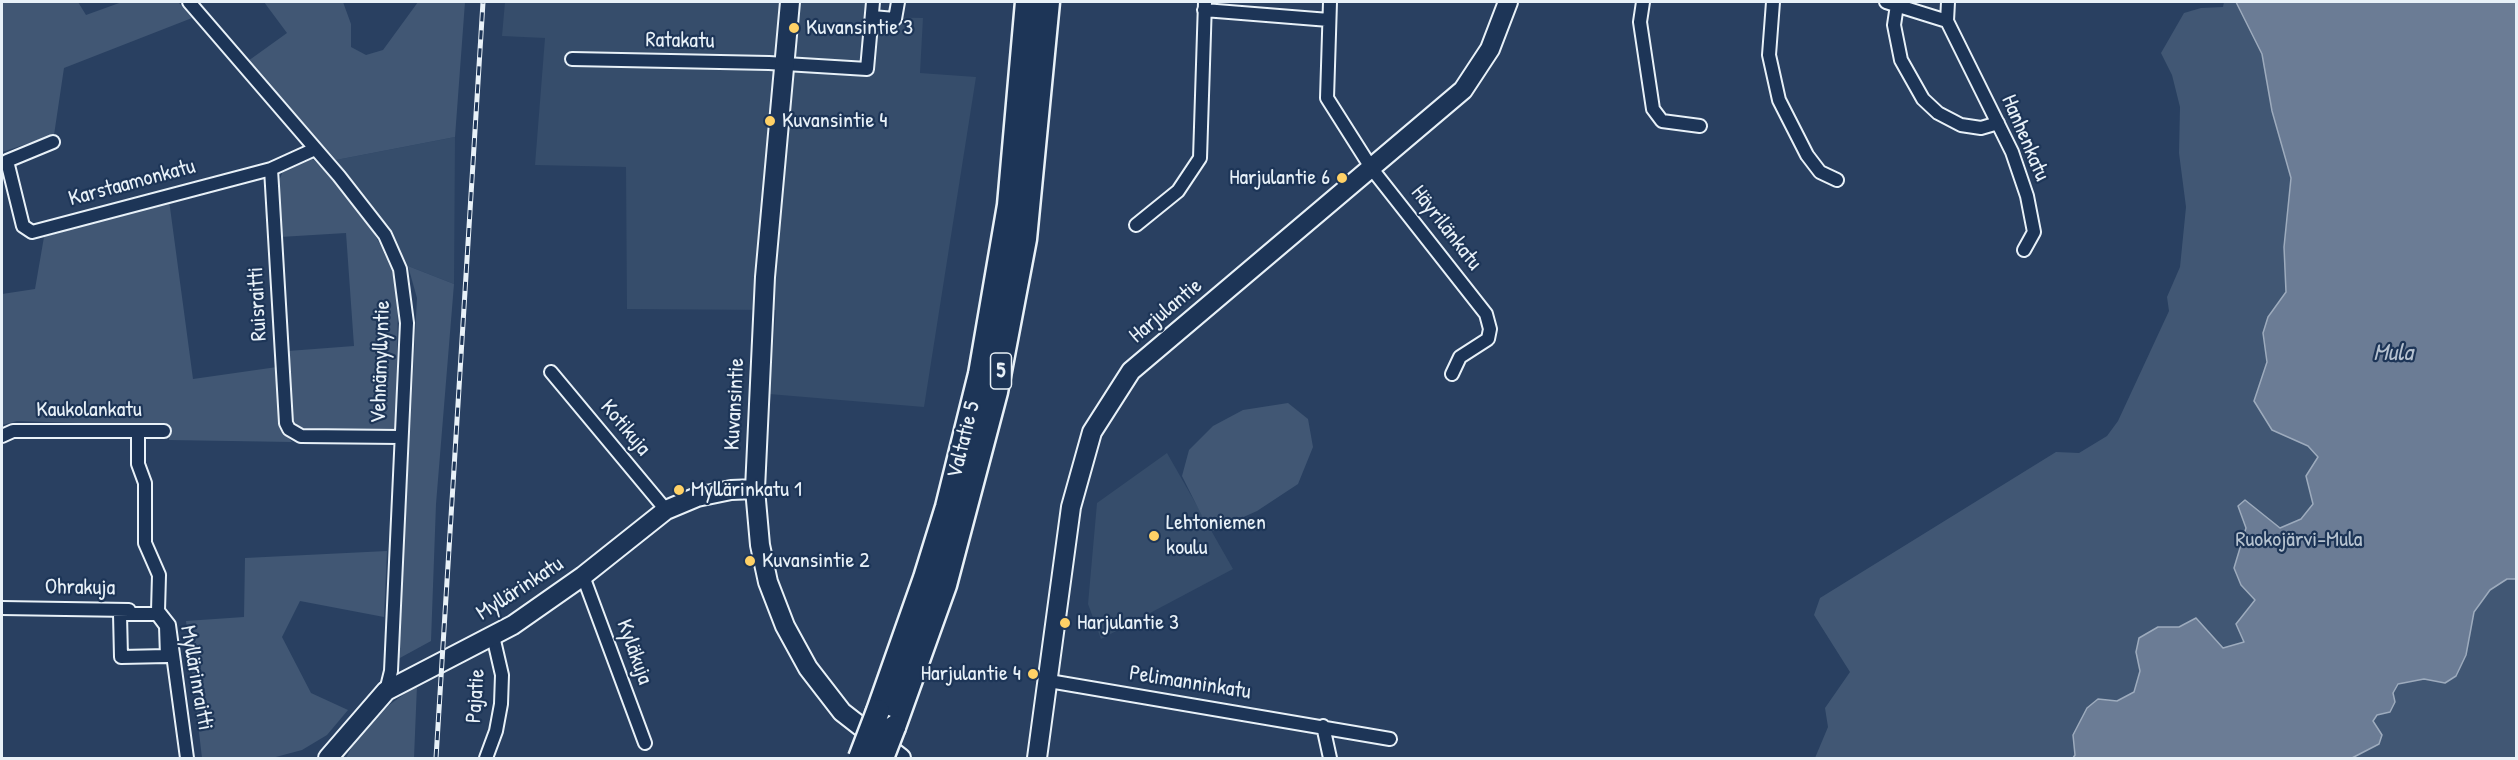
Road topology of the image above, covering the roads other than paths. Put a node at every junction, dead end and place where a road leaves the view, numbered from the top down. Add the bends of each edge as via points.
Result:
1 (189, 2) edge
2 (790, 2) edge
3 (873, 2) edge
4 (898, 2) edge
5 (1027, 2) edge
6 (1048, 2) edge
7 (1330, 2) edge
8 (1508, 2) edge
9 (1643, 2) edge
10 (1773, 2) edge
11 (1948, 2) edge
12 (1891, 3) edge
13 (1205, 6) edge
14 (872, 17) junction
15 (1329, 20) junction
16 (1947, 21) junction
17 (572, 59) dead end
18 (786, 65) junction
19 (1998, 123) junction
20 (1701, 126) dead end
21 (53, 142) dead end
22 (315, 149) junction
23 (271, 169) junction
24 (1372, 169) junction
25 (1837, 180) dead end
26 (1136, 225) dead end
27 (2024, 250) dead end
28 (551, 372) dead end
29 (1452, 374) dead end
30 (164, 431) dead end
31 (138, 432) junction
32 (7, 433) edge
33 (400, 437) junction
34 (754, 489) junction
35 (666, 510) junction
36 (583, 576) junction
37 (2, 608) edge
38 (158, 610) junction
39 (493, 636) junction
40 (167, 656) joint
41 (1049, 681) junction
42 (386, 691) junction
43 (1323, 726) junction
44 (1390, 739) dead end
45 (645, 743) dead end
46 (188, 759) edge
47 (328, 759) edge
48 (486, 759) edge
49 (860, 759) edge
50 (882, 759) edge
51 (901, 759) edge
52 (1037, 759) edge
53 (1330, 759) edge

1 - 22 street, Vehnämyllyntie
2 - 18 street, Kuvansintie
3 - 14 street
4 - 14 street via 895,19
5 - 49 highway, Valtatie 5 / 5, bridge via 1008,205 980,374 926,578
6 - 50 highway, Valtatie 5 / 5, bridge via 1025,239 999,381 945,585
7 - 15 street, Häyrilänkatu
8 - 24 street, Harjulantie via 1490,49 1463,90
9 - 20 street via 1640,22 1653,109 1662,121
10 - 25 street via 1769,55 1779,100 1820,172
11 - 16 street
12 - 16 street
12 - 19 street via 1900,60 1923,99 1938,113 1961,125 1981,128
13 - 15 street
13 - 26 street via 1200,158 1178,191
14 - 18 street, Ratakatu via 867,69
15 - 24 street, Häyrilänkatu via 1327,98
16 - 19 street, Hanhenkatu
17 - 18 street, Ratakatu
18 - 34 street, Kuvansintie via 765,277
19 - 27 street, Hanhenkatu via 2027,196 2034,232
21 - 23 street, Karstaamonkatu via 6,160 23,225 32,232
22 - 23 street, Karstaamonkatu
22 - 33 street, Vehnämyllyntie via 385,235 400,269 407,323
23 - 33 street, Ruisraitti via 286,423 294,434 301,436
24 - 29 street, Häyrilänkatu via 1486,314 1488,339 1460,357
24 - 41 street, Harjulantie via 1131,371 1092,432 1071,507
28 - 35 street, Kotikuja
30 - 31 street, Kaukolankatu
31 - 32 street, Kaukolankatu
31 - 38 street, Myllärinraitti via 138,465 145,483 145,543 159,575
33 - 42 street, Vehnämyllyntie
34 - 35 street, Myllärinkatu via 697,497
34 - 51 street, Kuvansintie via 768,582 785,626 808,668 842,712
35 - 36 street, Myllärinkatu
36 - 39 street, Myllärinkatu
36 - 45 street, Kyläkuja
37 - 38 street, Ohrakuja
38 - 46 street, Myllärinraitti via 169,625
39 - 42 street, Myllärinkatu
39 - 48 street, Pajatie via 502,675 501,694 496,731
40 - 40 street via 121,657 120,614 157,614 166,626
41 - 43 street, Pelimanninkatu
41 - 52 street, Harjulantie
42 - 47 street, Myllärinkatu
43 - 44 street, Pelimanninkatu
43 - 53 street

